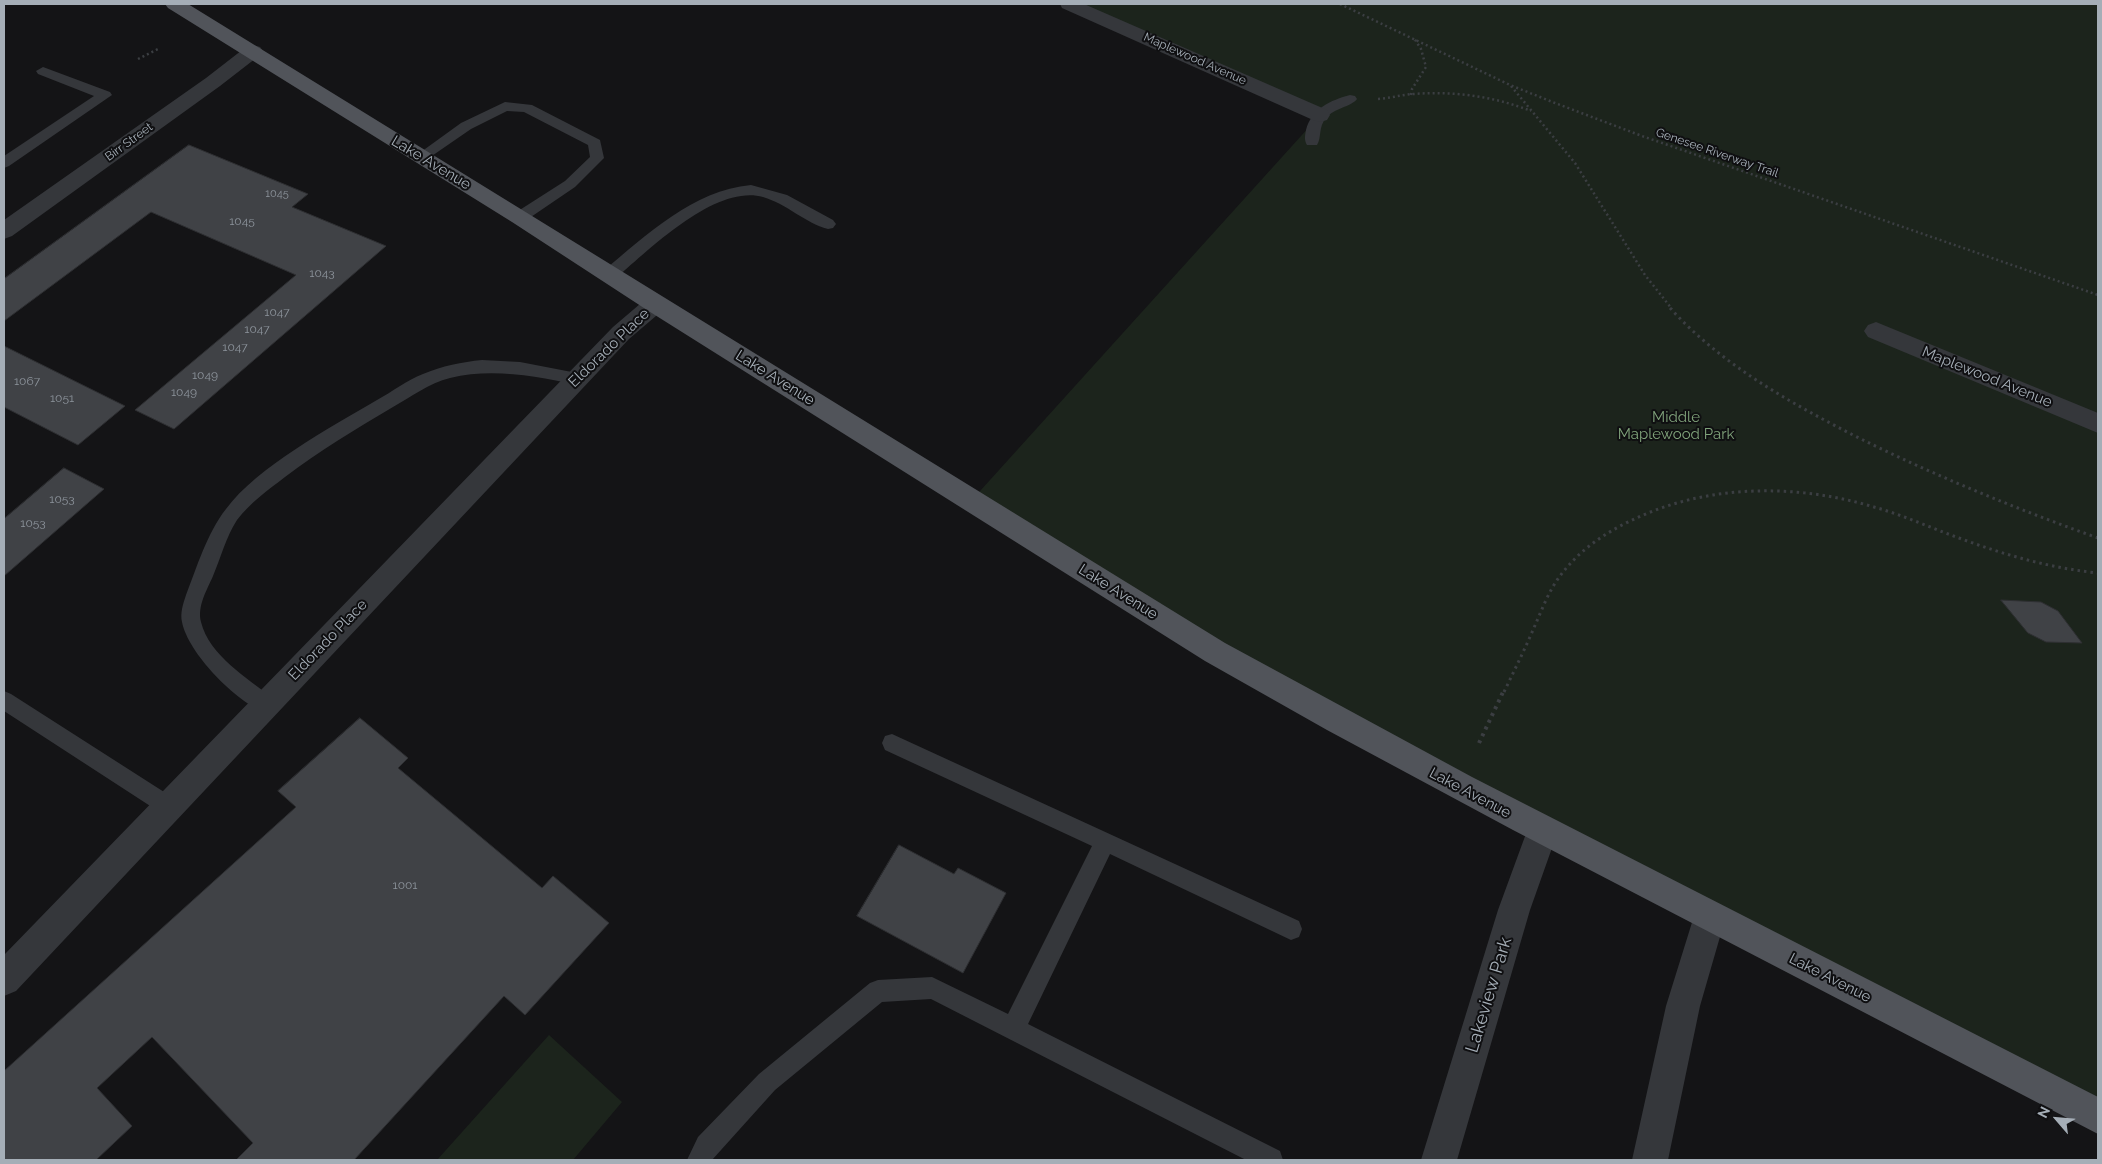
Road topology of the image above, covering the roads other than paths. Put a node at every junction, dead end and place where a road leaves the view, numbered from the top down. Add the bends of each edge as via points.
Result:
1 (175, 4) edge
2 (1069, 4) edge
3 (253, 52) junction
4 (43, 71) dead end
5 (1350, 99) road end
6 (1320, 115) junction
7 (1312, 142) dead end
8 (420, 157) junction
9 (4, 163) edge
10 (520, 217) junction
11 (828, 224) dead end
12 (4, 231) edge
13 (609, 275) junction
14 (655, 304) junction
15 (1876, 331) dead end
16 (577, 379) junction
17 (2098, 423) edge
18 (4, 700) edge
19 (266, 704) junction
20 (892, 743) dead end
21 (168, 806) junction
22 (1542, 832) junction
23 (1105, 841) junction
24 (1710, 916) junction
25 (1291, 929) dead end
26 (4, 979) edge
27 (1013, 1029) junction
28 (2098, 1116) edge
29 (699, 1160) edge
30 (1271, 1160) edge
31 (1439, 1160) edge
32 (1650, 1160) edge

1 - 3 main road, Lake Avenue
2 - 6 street, Maplewood Avenue
3 - 8 main road, Lake Avenue
3 - 12 street, Birr Street
4 - 9 lane via 105,95
5 - 6 lane
6 - 7 lane via 1313,126
8 - 10 main road, Lake Avenue
8 - 10 lane via 466,126 506,106 527,108 595,143 597,158 570,184
10 - 13 main road, Lake Avenue
11 - 13 lane via 778,197 751,190 727,193 698,207
13 - 14 main road, Lake Avenue
14 - 16 street, Eldorado Place via 621,333
14 - 22 main road, Lake Avenue via 1215,652 1358,734
15 - 17 street, Maplewood Avenue
16 - 19 street, Eldorado Place
16 - 19 lane via 502,366 442,372 318,444 249,495 230,516 219,538 195,596 191,620 197,636 213,659 229,676
18 - 21 lane
19 - 21 street, Eldorado Place
20 - 23 lane
21 - 26 street, Eldorado Place
22 - 24 main road, Lake Avenue
22 - 31 street, Lakeview Park via 1514,910
23 - 25 lane
23 - 27 lane
24 - 28 main road, Lake Avenue
24 - 32 street via 1683,1006
27 - 29 lane via 932,988 878,991 767,1082 707,1146
27 - 30 lane

